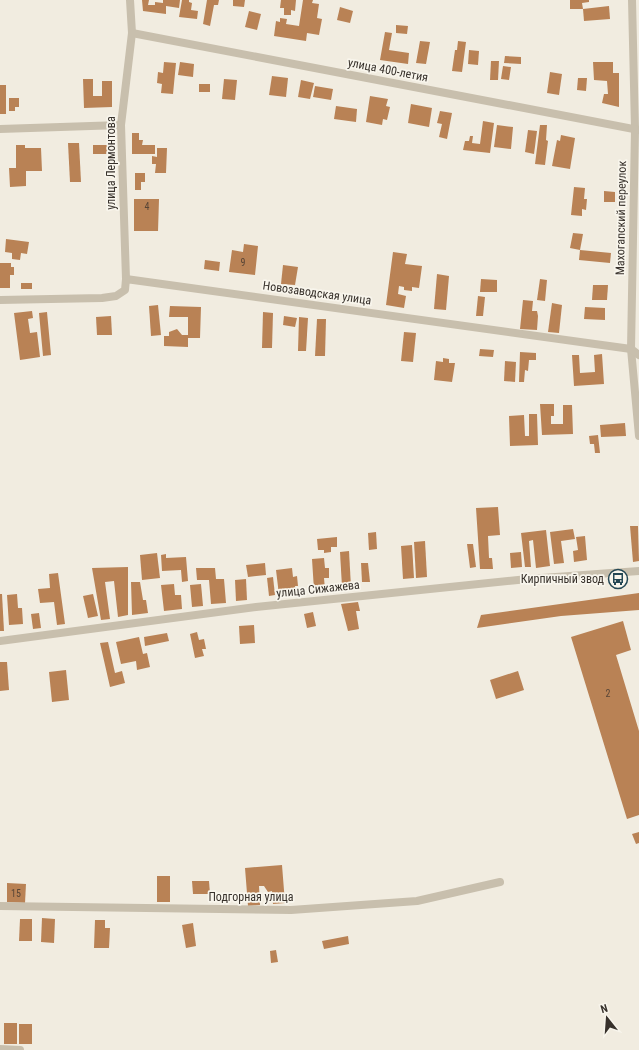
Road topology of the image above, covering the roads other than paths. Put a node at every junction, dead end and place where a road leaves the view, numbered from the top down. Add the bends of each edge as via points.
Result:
1 (130, 0) edge
2 (632, 0) edge
3 (132, 33) junction
4 (121, 125) junction
5 (0, 129) edge
6 (637, 130) edge
7 (126, 279) junction
8 (0, 300) edge
9 (631, 349) junction
10 (639, 355) edge
11 (639, 436) edge
12 (639, 571) edge
13 (0, 641) edge
14 (500, 882) dead end
15 (0, 906) edge
16 (0, 1049) edge
17 (20, 1050) edge

1 - 3 street, улица Лермонтова
2 - 6 street, Махогапский переулок
3 - 4 street, улица Лермонтова
3 - 6 street, улица 400-летия
4 - 5 street
4 - 7 street, улица Лермонтова
6 - 9 street, Махогапский переулок
7 - 8 street via 125,290 116,296
7 - 9 street, Новозаводская улица
9 - 10 street, Новозаводская улица
9 - 11 street, Махогапский переулок
12 - 13 street, улица Сижажева via 528,578 256,607
14 - 15 street, Подгорная улица via 417,901 291,910
16 - 17 street

